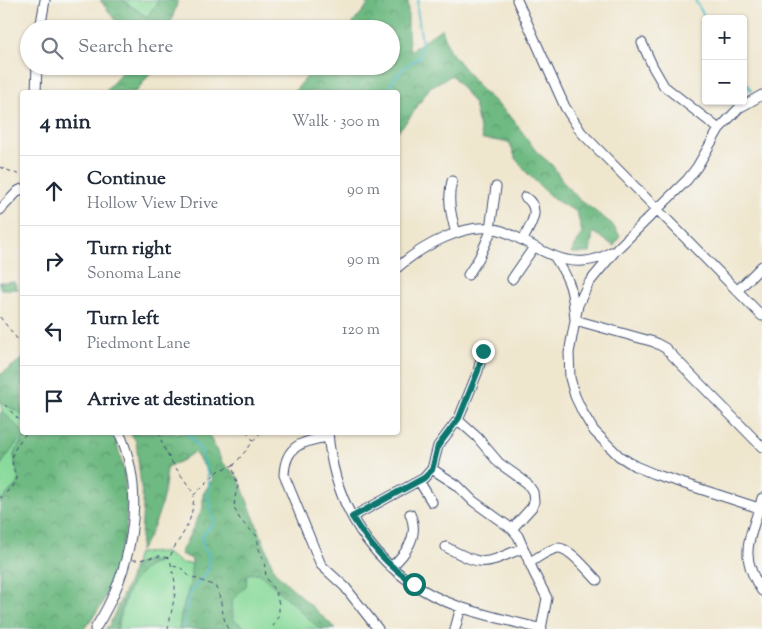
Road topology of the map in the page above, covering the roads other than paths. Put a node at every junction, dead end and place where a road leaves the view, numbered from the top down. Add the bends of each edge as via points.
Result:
1 (45, 0) edge
2 (517, 0) edge
3 (42, 20) edge
4 (642, 43) dead end
5 (37, 75) edge
6 (36, 90) edge
7 (762, 95) edge
8 (719, 129) junction
9 (452, 181) dead end
10 (496, 187) dead end
11 (20, 190) edge
12 (525, 197) dead end
13 (657, 208) junction
14 (0, 210) edge
15 (491, 229) junction
16 (456, 233) junction
17 (523, 240) junction
18 (534, 247) junction
19 (617, 249) junction
20 (554, 256) junction
21 (400, 266) edge
22 (762, 266) edge
23 (468, 275) dead end
24 (512, 279) dead end
25 (737, 291) junction
26 (762, 316) edge
27 (575, 320) junction
28 (483, 351) dead end
29 (458, 420) junction
30 (120, 435) edge
31 (328, 435) edge
32 (762, 447) edge
33 (432, 470) junction
34 (419, 481) junction
35 (762, 498) edge
36 (432, 502) dead end
37 (761, 508) edge
38 (410, 514) dead end
39 (352, 517) junction
40 (512, 529) junction
41 (446, 547) dead end
42 (523, 548) junction
43 (529, 563) junction
44 (391, 567) junction
45 (597, 580) dead end
46 (762, 591) edge
47 (461, 607) junction
48 (95, 629) edge
49 (378, 629) edge
50 (455, 629) edge
51 (541, 629) edge

1 - 3 street
2 - 13 street via 573,121
4 - 8 street via 664,86
5 - 6 street
7 - 8 street via 739,108
8 - 13 street via 687,180
9 - 16 street via 449,192
10 - 15 street
11 - 14 street
12 - 17 street via 532,201 535,212
13 - 19 street
13 - 25 street
15 - 16 street
15 - 17 street
15 - 23 street
16 - 21 street via 431,243
17 - 18 street
18 - 20 street
18 - 24 street
19 - 20 street via 596,260 566,261
19 - 27 street via 581,294
20 - 27 street via 572,288
22 - 25 street
25 - 26 street
27 - 32 street via 665,348
27 - 37 street via 569,353 570,378 583,413 605,444 634,466
28 - 29 street
29 - 33 street via 438,446
29 - 40 street via 499,463 527,483 533,492 532,507
30 - 48 street via 133,486 134,520 127,558 113,596
31 - 39 street via 334,470
31 - 49 street via 308,440 293,449 286,460 284,475 321,565 344,587
33 - 34 street
33 - 40 street via 458,485 473,502
34 - 36 street
34 - 39 street
35 - 37 street
37 - 46 street via 748,542 748,554 751,569
38 - 44 street via 413,533 407,551
39 - 44 street via 365,538
40 - 42 street
41 - 42 street via 481,563
42 - 43 street
43 - 45 street via 560,548
43 - 51 street via 547,598
44 - 47 street via 420,588
47 - 50 street
47 - 51 street

